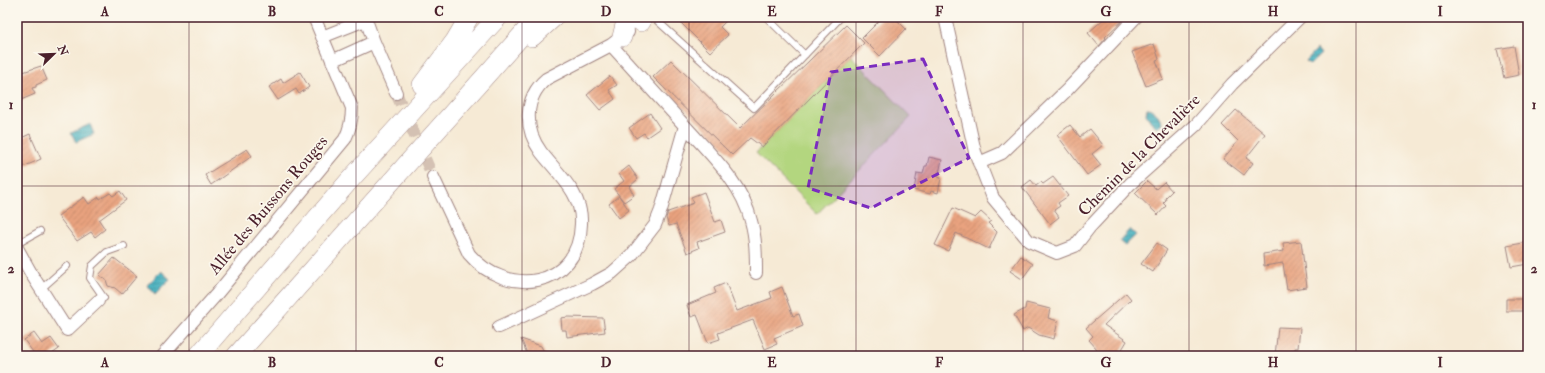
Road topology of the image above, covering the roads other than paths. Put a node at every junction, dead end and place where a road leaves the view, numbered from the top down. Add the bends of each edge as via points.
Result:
1 (314, 17) edge
2 (469, 17) edge
3 (498, 17) edge
4 (538, 17) edge
5 (554, 17) edge
6 (766, 17) edge
7 (841, 17) edge
8 (945, 17) edge
9 (1136, 17) edge
10 (1300, 17) edge
11 (365, 18) edge
12 (642, 18) edge
13 (322, 37) junction
14 (616, 41) junction
15 (374, 42) junction
16 (805, 55) junction
17 (332, 61) junction
18 (396, 93) tunnel mouth
19 (461, 102) junction
20 (684, 126) junction
21 (979, 163) junction
22 (433, 177) tunnel mouth
23 (349, 182) junction
24 (40, 231) dead end
25 (17, 244) edge
26 (124, 246) dead end
27 (17, 248) edge
28 (67, 266) dead end
29 (756, 273) dead end
30 (41, 289) junction
31 (98, 301) joint
32 (283, 305) junction
33 (499, 327) dead end
34 (162, 356) edge
35 (198, 356) edge
36 (236, 356) edge
37 (246, 356) edge

1 - 13 street, Allée des Buissons Rouges
2 - 23 highway via 455,41
3 - 23 highway
4 - 19 highway
5 - 19 highway
6 - 16 lane
7 - 16 lane
8 - 21 street, Chemin de la Chevalière
9 - 21 street via 1067,90 1002,153
10 - 21 street, Chemin de la Chevalière via 1232,84 1196,125 1130,184 1088,228 1075,246 1057,253 1029,241 993,198
11 - 13 street
11 - 15 street
12 - 14 highway
12 - 16 lane via 754,108
13 - 17 street, Allée des Buissons Rouges
14 - 20 street
14 - 22 street via 546,79 538,86 529,105 528,118 532,135 540,151 568,184 579,207 582,222 580,240 564,268 540,280 522,281 504,279 477,264 463,244
15 - 17 street
15 - 18 street
17 - 34 street, Allée des Buissons Rouges via 352,108 352,118 345,139
19 - 32 highway
20 - 29 street via 739,190 752,222
20 - 33 street via 655,225 631,256 612,273 592,284
23 - 35 highway
24 - 25 lane
26 - 31 lane via 107,252 92,266 90,278 104,298
27 - 30 street
28 - 30 lane
30 - 31 street via 67,330
32 - 36 highway
32 - 37 lane

